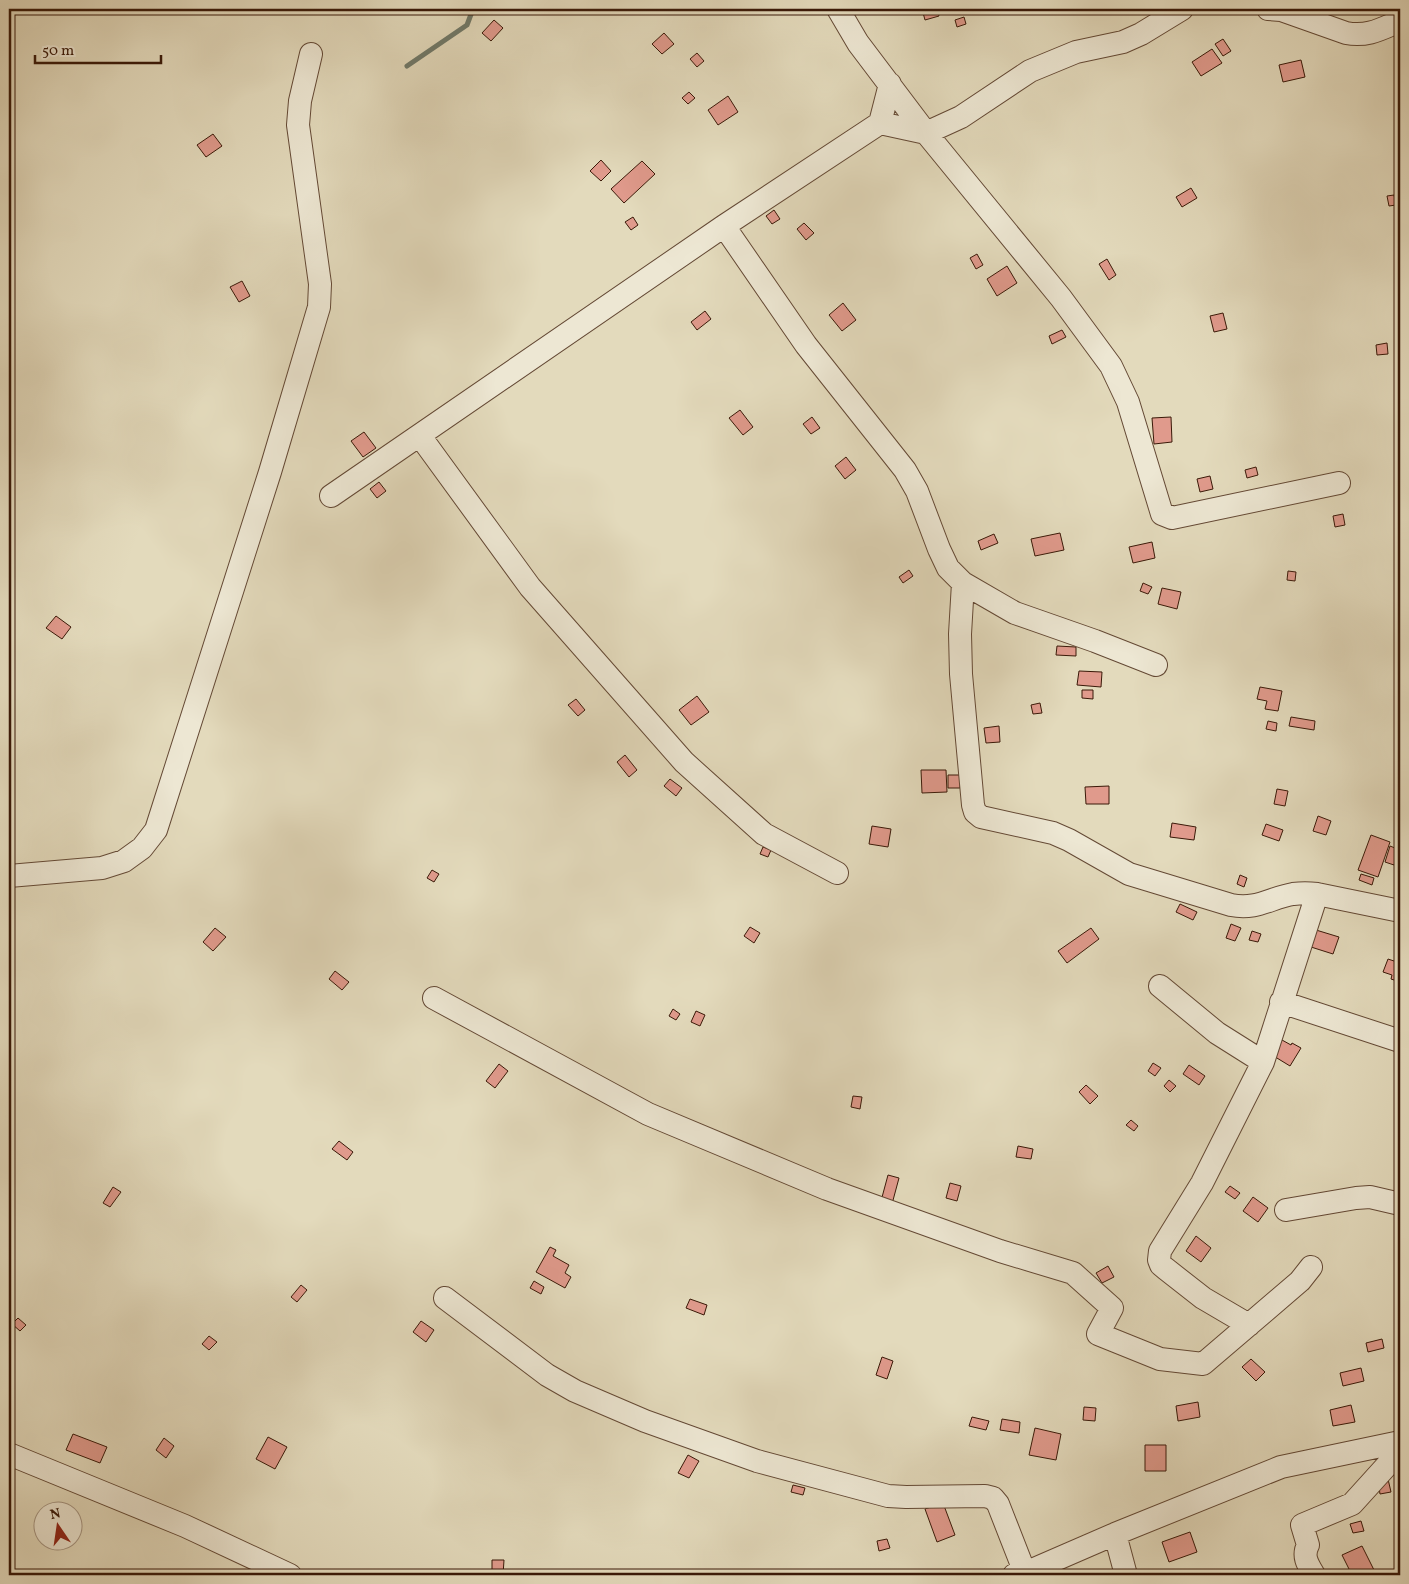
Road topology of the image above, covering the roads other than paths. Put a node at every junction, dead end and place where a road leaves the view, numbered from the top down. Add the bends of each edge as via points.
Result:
1 (838, 9) edge
2 (1182, 9) edge
3 (1268, 9) edge
4 (1400, 21) edge
5 (310, 54) dead end
6 (890, 84) junction
7 (880, 124) junction
8 (926, 133) junction
9 (724, 226) junction
10 (420, 436) junction
11 (1340, 483) dead end
12 (331, 496) dead end
13 (963, 583) junction
14 (1156, 665) dead end
15 (837, 873) dead end
16 (9, 876) edge
17 (1316, 894) junction
18 (1400, 911) edge
19 (1160, 986) dead end
20 (434, 998) dead end
21 (1281, 1002) junction
22 (1400, 1041) edge
23 (1263, 1062) junction
24 (1400, 1204) edge
25 (1286, 1210) dead end
26 (1311, 1267) dead end
27 (445, 1298) dead end
28 (1249, 1325) junction
29 (1400, 1442) edge
30 (1400, 1451) edge
31 (9, 1454) edge
32 (1115, 1534) junction
33 (1019, 1574) edge
34 (290, 1575) edge
35 (1126, 1575) edge
36 (1314, 1575) edge

1 - 6 street via 858,43
2 - 8 street via 1123,42 1076,52 1030,71 961,117
3 - 4 street via 1281,10 1346,34 1367,34
5 - 16 street via 298,125 320,284 319,308 156,830 142,848 124,861 102,868
6 - 7 street
6 - 8 street
7 - 8 street
7 - 9 street
8 - 11 street via 1061,298 1111,366 1128,402 1162,514 1172,518
9 - 10 street
9 - 13 street via 806,345 905,470 917,491 948,568
10 - 12 street
10 - 15 street via 530,587 684,762 764,834
13 - 14 street via 1015,613
13 - 17 street via 961,674 973,805 981,818 1053,832 1129,874 1231,905 1242,907 1291,894
17 - 18 street
17 - 21 street
19 - 23 street via 1217,1033
20 - 28 street via 648,1114 827,1189 1000,1251 1073,1273 1112,1308 1098,1334 1160,1359 1203,1364
21 - 22 street
21 - 23 street
23 - 28 street via 1202,1183 1159,1256 1161,1265 1202,1298
24 - 25 street via 1370,1197
26 - 28 street via 1300,1281
27 - 33 street via 547,1375 575,1391 645,1421 757,1460 888,1496 993,1498 998,1504
29 - 32 street via 1281,1467
30 - 36 street via 1352,1504 1302,1525 1308,1545 1304,1551 1305,1559
31 - 34 street via 185,1526
32 - 33 street
32 - 35 street

